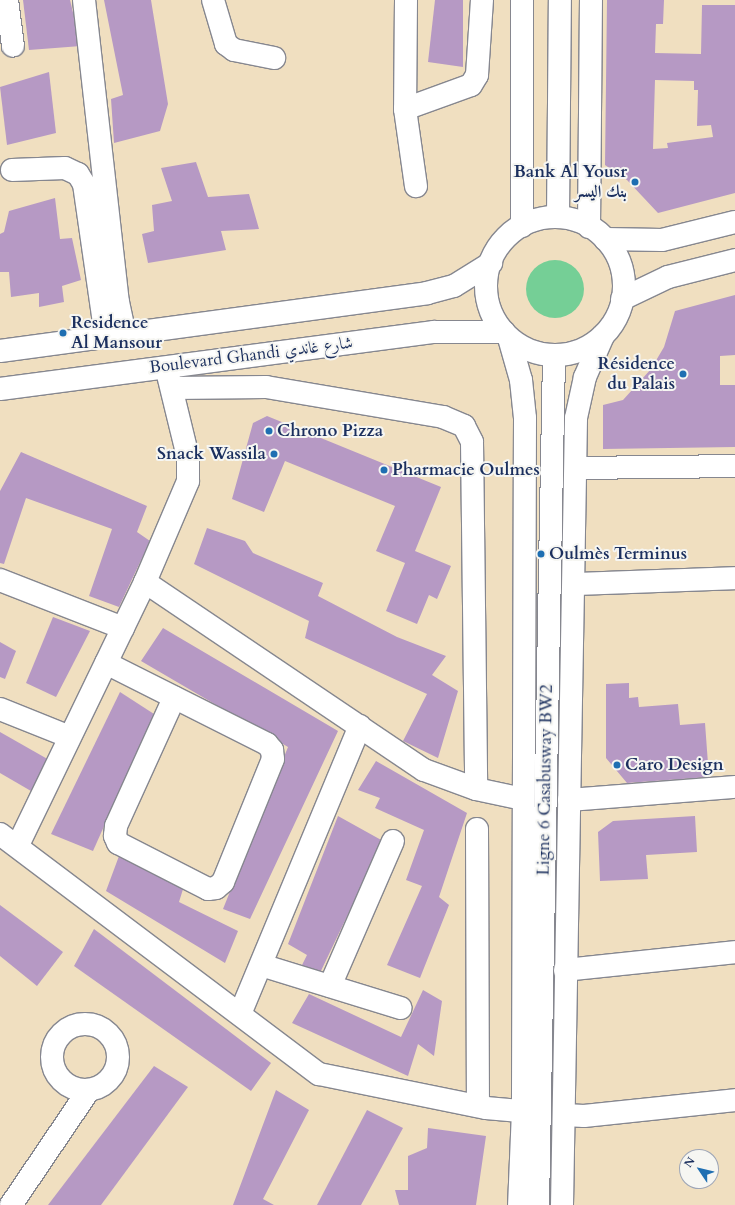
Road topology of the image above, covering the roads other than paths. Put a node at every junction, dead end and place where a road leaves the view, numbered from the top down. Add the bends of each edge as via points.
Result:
1 (7, 0) edge
2 (84, 0) edge
3 (213, 0) edge
4 (406, 0) edge
5 (482, 0) edge
6 (522, 0) edge
7 (560, 0) edge
8 (591, 0) edge
9 (13, 46) dead end
10 (274, 58) dead end
11 (405, 109) junction
12 (12, 170) dead end
13 (416, 186) dead end
14 (558, 217) junction
15 (735, 222) edge
16 (522, 226) junction
17 (597, 233) junction
18 (735, 260) edge
19 (491, 263) junction
20 (622, 299) junction
21 (116, 335) junction
22 (506, 335) junction
23 (603, 336) junction
24 (0, 351) edge
25 (554, 356) junction
26 (166, 365) junction
27 (172, 388) junction
28 (0, 389) edge
29 (735, 466) edge
30 (577, 468) junction
31 (735, 578) edge
32 (0, 580) edge
33 (144, 582) junction
34 (574, 584) junction
35 (123, 628) junction
36 (106, 663) junction
37 (174, 698) junction
38 (0, 709) edge
39 (360, 726) junction
40 (70, 737) junction
41 (735, 787) edge
42 (476, 789) junction
43 (523, 799) junction
44 (569, 800) junction
45 (476, 829) dead end
46 (0, 834) edge
47 (393, 841) dead end
48 (18, 845) junction
49 (735, 952) edge
50 (260, 965) junction
51 (565, 970) junction
52 (330, 986) junction
53 (401, 1008) dead end
54 (240, 1014) junction
55 (89, 1090) dead end
56 (735, 1100) edge
57 (478, 1106) junction
58 (523, 1111) junction
59 (564, 1115) junction
60 (11, 1205) edge
61 (519, 1205) edge
62 (538, 1205) edge
63 (562, 1205) edge

1 - 9 street
2 - 21 street via 118,302
3 - 10 street via 226,44 234,50
4 - 11 street
5 - 11 street via 477,75 471,85
6 - 16 street
7 - 14 street
8 - 17 street
11 - 13 street
12 - 21 street via 65,168 78,174 84,184
14 - 16 street
14 - 17 street
15 - 17 street via 662,240
16 - 19 street via 503,242
17 - 20 street via 621,267
18 - 20 street via 668,277
19 - 21 street via 454,286 427,293
19 - 22 street via 487,279 488,303
20 - 23 street
21 - 24 street
22 - 25 street via 530,351
22 - 26 street, Boulevard Ghandi شارع غاندي via 434,332
22 - 43 street via 525,401
23 - 25 street via 575,352
23 - 30 street via 579,396
25 - 62 street, Ligne 6 Casabusway BW2
26 - 27 street
26 - 28 street, Boulevard Ghandi شارع غاندي
27 - 33 street via 190,468 188,481
27 - 42 street via 266,387 443,417 464,426 470,433
29 - 30 street
30 - 34 street
31 - 34 street
32 - 35 street
33 - 35 street
33 - 39 street
34 - 44 street
35 - 36 street
36 - 37 street
36 - 40 street
37 - 37 street via 267,744 272,750 273,759 223,882 216,888 201,886 118,843 115,836 116,826
38 - 40 street
39 - 42 street via 424,770
39 - 50 street
40 - 48 street
41 - 44 street
42 - 43 street
43 - 58 street
44 - 51 street
45 - 57 street
46 - 48 street
47 - 52 street
48 - 54 street
49 - 51 street
50 - 52 street
50 - 54 street
51 - 59 street
52 - 53 street
54 - 57 street via 319,1074
55 - 60 street
56 - 59 street via 584,1116
57 - 58 street
58 - 61 street
59 - 63 street

